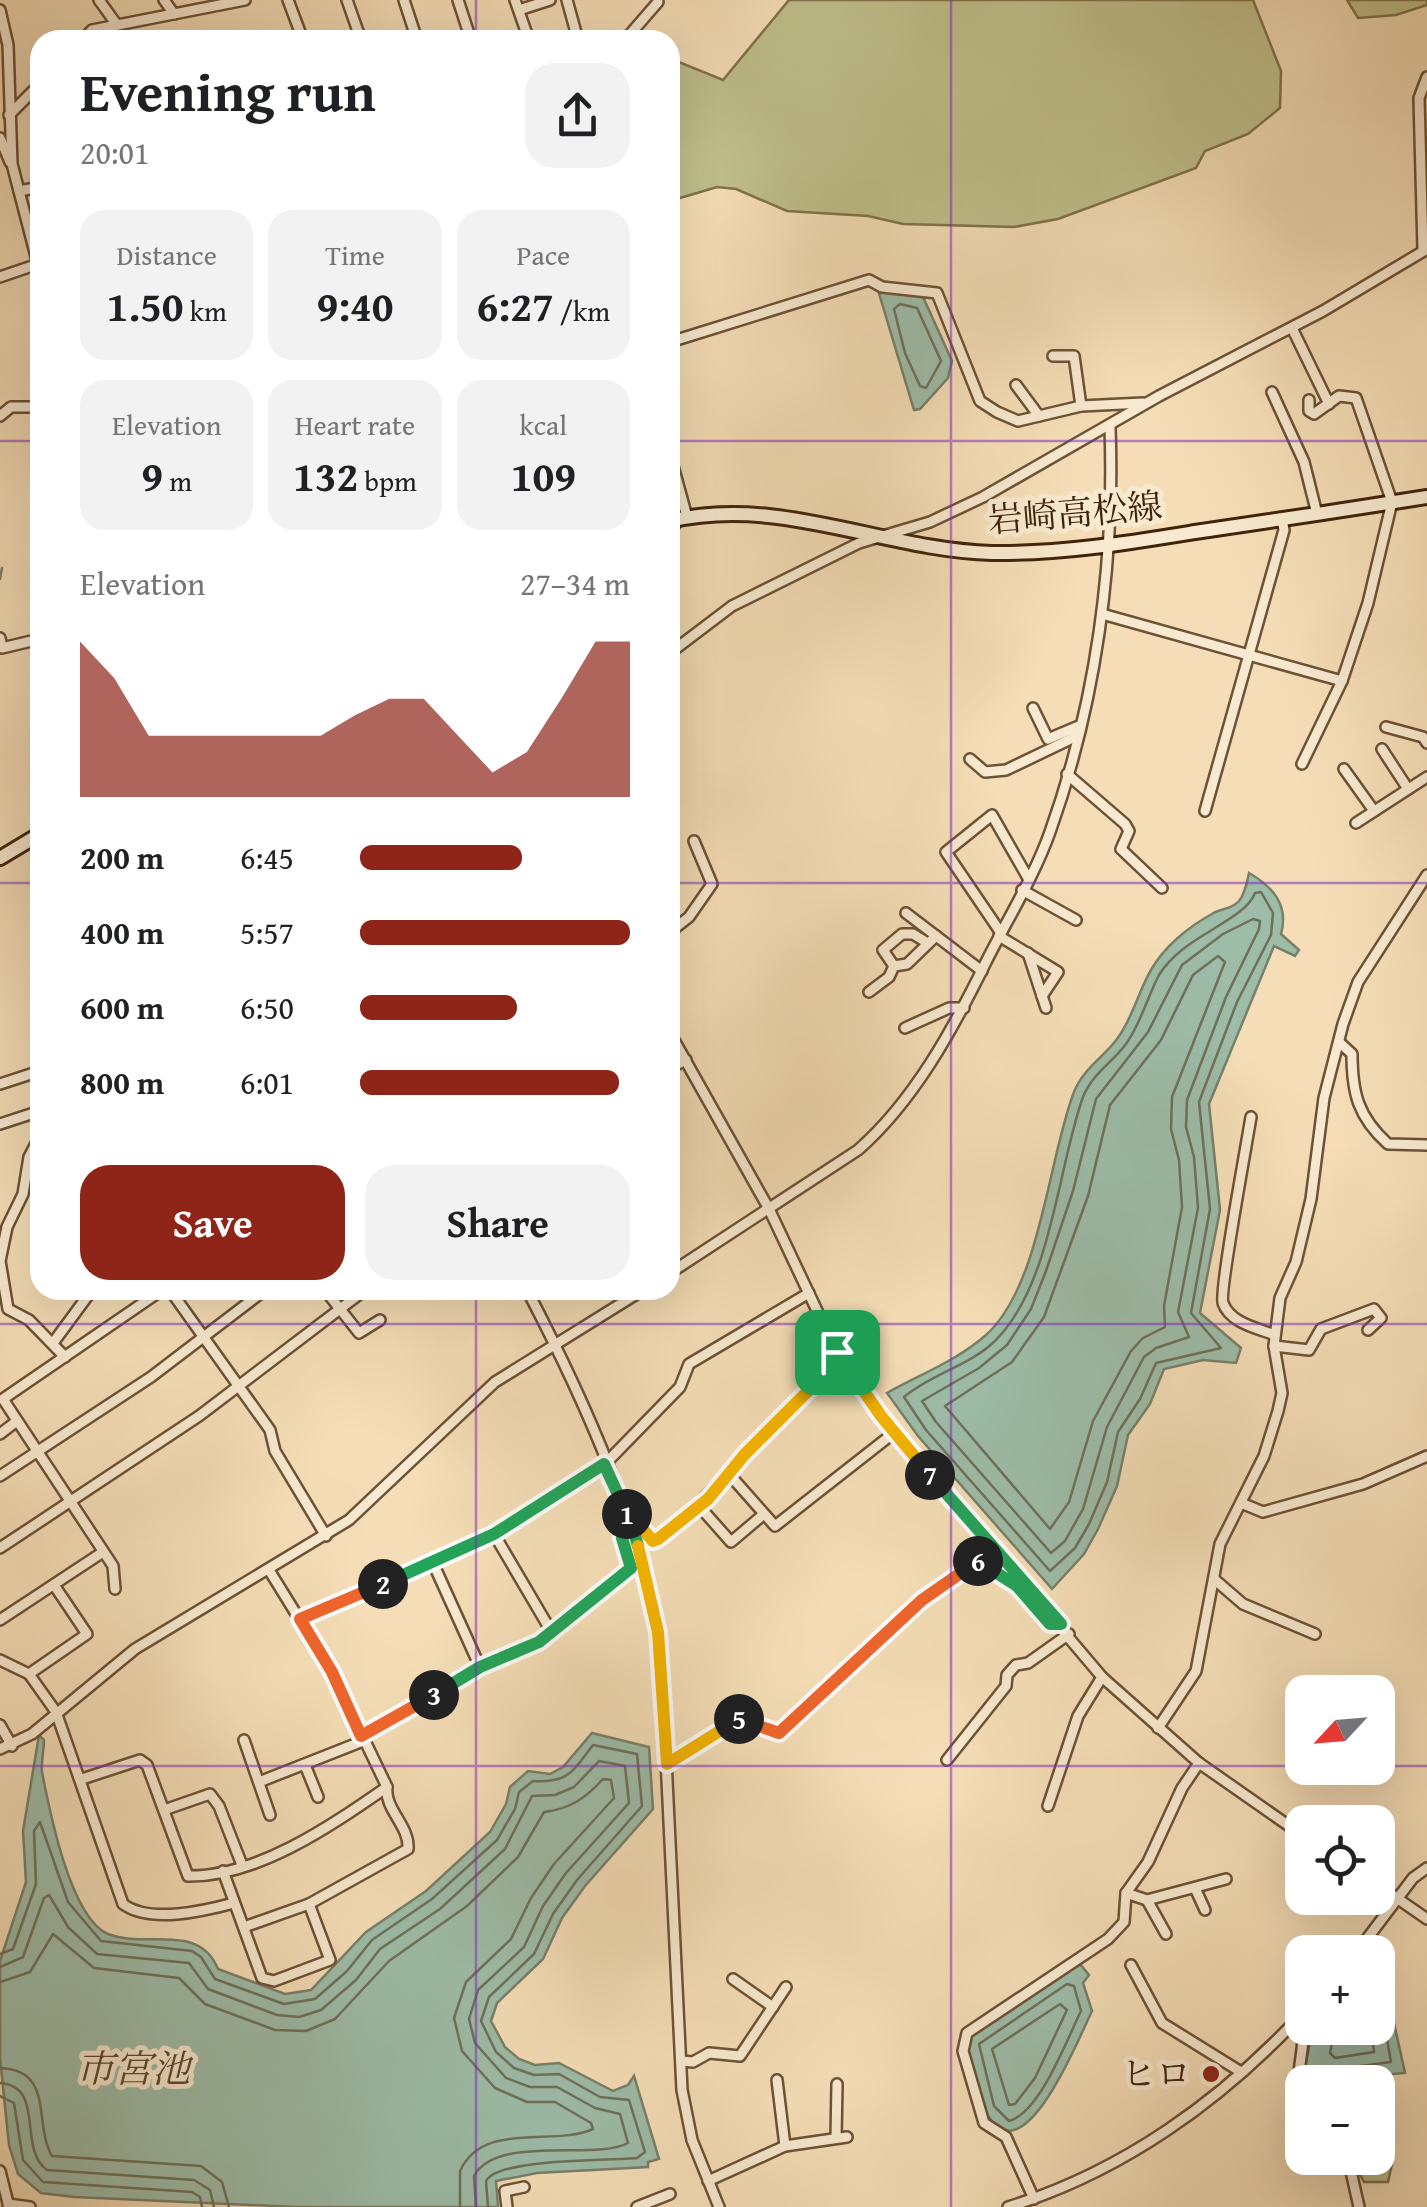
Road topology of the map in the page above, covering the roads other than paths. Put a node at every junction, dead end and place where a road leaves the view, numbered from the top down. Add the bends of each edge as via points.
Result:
1 (99, 0) edge
2 (164, 0) edge
3 (245, 0) edge
4 (288, 0) edge
5 (347, 0) edge
6 (404, 0) edge
7 (458, 0) edge
8 (550, 0) edge
9 (567, 0) edge
10 (229, 2) edge
11 (658, 2) edge
12 (517, 5) edge
13 (0, 10) edge
14 (174, 14) junction
15 (117, 25) junction
16 (92, 30) edge
17 (299, 30) edge
18 (358, 30) edge
19 (414, 30) edge
20 (468, 30) edge
21 (526, 30) edge
22 (575, 30) edge
23 (634, 30) edge
24 (1427, 77) edge
25 (30, 94) edge
26 (9, 115) junction
27 (0, 138) edge
28 (12, 164) junction
29 (30, 188) edge
30 (19, 191) junction
31 (30, 233) edge
32 (1425, 250) edge
33 (30, 270) edge
34 (0, 277) edge
35 (1292, 328) junction
36 (680, 339) edge
37 (1053, 356) dead end
38 (1016, 384) dead end
39 (1272, 392) dead end
40 (1309, 400) dead end
41 (1146, 403) junction
42 (1329, 404) junction
43 (30, 406) edge
44 (1080, 406) junction
45 (0, 416) edge
46 (1040, 416) junction
47 (1110, 427) junction
48 (1427, 497) edge
49 (1392, 502) junction
50 (1317, 514) junction
51 (680, 519) edge
52 (1282, 519) junction
53 (886, 537) junction
54 (1108, 546) junction
55 (1102, 614) junction
56 (0, 638) edge
57 (30, 642) edge
58 (680, 645) edge
59 (1246, 654) junction
60 (1342, 681) junction
61 (1033, 708) dead end
62 (1386, 727) dead end
63 (1078, 731) junction
64 (1427, 743) edge
65 (1382, 749) dead end
66 (970, 759) dead end
67 (1302, 764) dead end
68 (1344, 769) dead end
69 (1067, 774) junction
70 (1427, 777) edge
71 (1408, 789) junction
72 (1205, 811) dead end
73 (1374, 811) junction
74 (1356, 823) dead end
75 (30, 840) edge
76 (694, 842) dead end
77 (0, 858) edge
78 (1427, 875) edge
79 (1028, 878) junction
80 (1162, 888) dead end
81 (1022, 890) junction
82 (906, 913) dead end
83 (1076, 920) dead end
84 (680, 924) edge
85 (1000, 934) junction
86 (936, 936) junction
87 (926, 942) junction
88 (1028, 953) junction
89 (894, 966) junction
90 (982, 971) junction
91 (870, 992) dead end
92 (1042, 996) junction
93 (964, 1008) junction
94 (1046, 1008) dead end
95 (905, 1028) dead end
96 (1339, 1042) junction
97 (680, 1050) edge
98 (686, 1060) junction
99 (680, 1063) edge
100 (30, 1074) edge
101 (0, 1084) edge
102 (30, 1114) edge
103 (1251, 1116) dead end
104 (0, 1124) edge
105 (1427, 1145) edge
106 (30, 1155) edge
107 (769, 1209) junction
108 (680, 1267) edge
109 (809, 1292) junction
110 (85, 1300) edge
111 (148, 1300) edge
112 (178, 1300) edge
113 (253, 1300) edge
114 (333, 1300) edge
115 (352, 1300) edge
116 (532, 1300) edge
117 (626, 1300) edge
118 (340, 1309) junction
119 (380, 1320) dead end
120 (1368, 1330) dead end
121 (205, 1336) junction
122 (1274, 1340) junction
123 (53, 1343) junction
124 (554, 1343) junction
125 (837, 1352) junction
126 (65, 1357) junction
127 (240, 1385) junction
128 (17, 1421) junction
129 (895, 1432) junction
130 (0, 1434) edge
131 (37, 1452) junction
132 (1427, 1456) edge
133 (604, 1464) junction
134 (728, 1474) junction
135 (0, 1476) edge
136 (70, 1502) junction
137 (1241, 1504) junction
138 (698, 1506) junction
139 (764, 1514) junction
140 (632, 1525) junction
141 (494, 1534) junction
142 (326, 1536) junction
143 (0, 1548) edge
144 (103, 1552) junction
145 (433, 1563) junction
146 (269, 1570) junction
147 (1214, 1579) junction
148 (54, 1586) junction
149 (115, 1589) dead end
150 (300, 1619) junction
151 (0, 1620) edge
152 (1061, 1624) junction
153 (551, 1631) junction
154 (1068, 1634) junction
155 (1315, 1634) dead end
156 (0, 1660) edge
157 (480, 1667) junction
158 (29, 1674) junction
159 (1102, 1677) junction
160 (56, 1712) junction
161 (0, 1726) edge
162 (1158, 1728) junction
163 (362, 1739) junction
164 (244, 1740) dead end
165 (12, 1746) junction
166 (0, 1749) edge
167 (947, 1760) dead end
168 (1200, 1763) junction
169 (667, 1764) junction
170 (305, 1765) junction
171 (82, 1779) junction
172 (258, 1782) junction
173 (387, 1787) junction
174 (318, 1796) dead end
175 (1048, 1806) dead end
176 (164, 1810) junction
177 (270, 1815) dead end
178 (1285, 1823) edge
179 (242, 1865) junction
180 (1427, 1868) edge
181 (223, 1871) junction
182 (1226, 1879) dead end
183 (1195, 1888) junction
184 (1126, 1892) junction
185 (1395, 1897) edge
186 (1398, 1899) junction
187 (1147, 1900) junction
188 (234, 1903) junction
189 (309, 1904) junction
190 (1205, 1910) dead end
191 (1427, 1919) edge
192 (244, 1927) junction
193 (1166, 1934) dead end
194 (1370, 1935) edge
195 (1131, 1965) dead end
196 (733, 1979) dead end
197 (786, 1988) dead end
198 (773, 2007) junction
199 (1285, 2030) edge
200 (681, 2061) junction
201 (1241, 2072) junction
202 (777, 2080) dead end
203 (837, 2084) dead end
204 (785, 2146) junction
205 (0, 2172) edge
206 (1352, 2175) edge
207 (708, 2181) junction
208 (524, 2187) dead end
209 (670, 2194) dead end
210 (1034, 2199) junction
211 (718, 2205) edge
212 (8, 2206) edge
213 (30, 2207) edge
214 (507, 2207) edge
215 (636, 2207) edge
216 (706, 2207) edge
217 (1008, 2207) edge
218 (1359, 2207) edge

1 - 15 street
2 - 14 street
3 - 10 street
4 - 17 street
5 - 18 street
6 - 19 street
7 - 20 street
8 - 12 street
9 - 22 street
10 - 14 street
11 - 23 street
12 - 21 street
13 - 26 street via 8,44
14 - 15 street
15 - 16 street
24 - 32 street via 1419,98
25 - 26 street
26 - 28 street
27 - 28 street
28 - 30 street
29 - 30 street
30 - 31 street
32 - 35 street
33 - 34 street
35 - 41 street
35 - 42 street
36 - 46 street via 870,280 937,293 980,401 1018,421
37 - 44 street via 1074,356
38 - 46 street
39 - 50 street via 1304,462
40 - 42 street via 1314,414
41 - 44 street
41 - 47 street
42 - 49 street via 1339,396 1356,398
43 - 45 street via 11,406
44 - 46 street
47 - 53 street via 952,512
47 - 54 street
48 - 49 main road, 岩崎高松線
49 - 50 main road, 岩崎高松線
49 - 60 street
50 - 52 main road, 岩崎高松線
51 - 53 main road, 岩崎高松線 via 766,514
52 - 54 main road, 岩崎高松線
52 - 59 street
53 - 54 main road, 岩崎高松線 via 982,552
53 - 58 street via 859,542 732,606
54 - 55 street
55 - 59 street
55 - 63 street
56 - 57 street via 2,648
59 - 60 street
59 - 72 street
60 - 67 street
61 - 63 street via 1048,739
62 - 64 street
63 - 66 street via 1006,770 985,772
63 - 69 street
65 - 71 street
68 - 73 street
69 - 79 street via 1050,835
69 - 80 street via 1125,824 1121,850
70 - 71 street
71 - 73 street
73 - 74 street
75 - 77 main road
76 - 84 street via 712,884
78 - 96 street via 1358,982
79 - 81 street
79 - 85 street via 992,815 946,852
81 - 83 street
81 - 85 street
82 - 86 street
85 - 88 street
85 - 90 street
86 - 87 street
86 - 90 street
87 - 89 street via 907,964
87 - 89 street via 902,934 883,950
88 - 92 street
88 - 92 street via 1058,972
89 - 91 street
90 - 93 street
92 - 94 street
93 - 95 street
93 - 107 street via 883,1127
96 - 105 street via 1352,1054 1354,1098 1365,1120 1398,1148
96 - 122 street via 1324,1098 1312,1199 1280,1298
97 - 98 street
98 - 99 street
98 - 107 street
100 - 101 street
102 - 104 street
103 - 122 street via 1220,1286 1228,1312
106 - 123 street via 0,1261 8,1309
107 - 108 street
107 - 109 street
109 - 125 street
109 - 133 street via 688,1364 680,1387
110 - 123 street
111 - 126 street
112 - 121 street
113 - 121 street
114 - 118 street
115 - 118 street
116 - 124 street
117 - 124 street
118 - 119 street via 360,1333
118 - 127 street
120 - 122 street via 1381,1318 1374,1309 1320,1329 1309,1350
121 - 127 street
121 - 131 street
122 - 137 street via 1282,1393
123 - 126 street
124 - 133 street
124 - 142 street via 468,1404 365,1507
125 - 129 street
125 - 134 street
126 - 128 street via 3,1399
127 - 136 street
127 - 142 street
128 - 130 street
128 - 131 street
129 - 139 street via 774,1526
129 - 152 street
131 - 135 street
131 - 136 street
132 - 137 street via 1363,1484 1263,1512
133 - 140 street
133 - 141 street
134 - 138 street
134 - 139 street
136 - 143 street
136 - 144 street
137 - 147 street via 1220,1544
138 - 139 street via 731,1542
138 - 140 street via 653,1541
140 - 153 street via 622,1538 631,1568
140 - 169 street via 658,1632
141 - 145 street
141 - 153 street
142 - 146 street
144 - 148 street
144 - 149 street via 113,1566
145 - 150 street
145 - 157 street
146 - 150 street
146 - 160 street via 135,1649
147 - 155 street via 1243,1604
147 - 162 street via 1196,1671
148 - 151 street
148 - 158 street via 87,1634
150 - 163 street
152 - 154 street
152 - 169 street via 1050,1624 1017,1586 981,1560 922,1600 779,1733 741,1718
153 - 157 street via 511,1658
154 - 159 street
154 - 167 street via 1028,1663 1016,1664
156 - 158 street
157 - 163 street
158 - 160 street
159 - 162 street
159 - 175 street via 1078,1716
160 - 165 street
160 - 171 street
161 - 165 street
162 - 168 street
163 - 170 street
163 - 173 street
164 - 172 street
165 - 166 street
168 - 178 street
168 - 184 street
169 - 200 street
170 - 172 street
170 - 174 street
171 - 176 street via 140,1760
171 - 188 street via 124,1904 138,1913
172 - 177 street
173 - 179 street via 300,1841
173 - 189 street via 408,1848
176 - 179 street via 210,1794
176 - 181 street via 188,1876
179 - 181 street
180 - 186 street
181 - 188 street
182 - 183 street
183 - 187 street
183 - 190 street
184 - 187 street
184 - 210 street via 1124,1922 1108,1939 968,2033 963,2051 984,2123 1006,2137
185 - 186 street
186 - 191 street
186 - 194 street
187 - 193 street
188 - 192 street
189 - 192 street
189 - 192 street via 330,1960 274,1980 262,1978
195 - 201 street via 1162,2023
196 - 198 street
197 - 198 street
198 - 200 street via 740,2056 709,2053
199 - 201 street
200 - 207 street via 686,2118
201 - 210 street via 1129,2156
202 - 204 street
203 - 204 street via 842,2138
204 - 207 street
205 - 212 street
206 - 218 street
207 - 211 street
208 - 214 street via 505,2191
209 - 215 street
210 - 217 street
211 - 216 street
212 - 213 street

